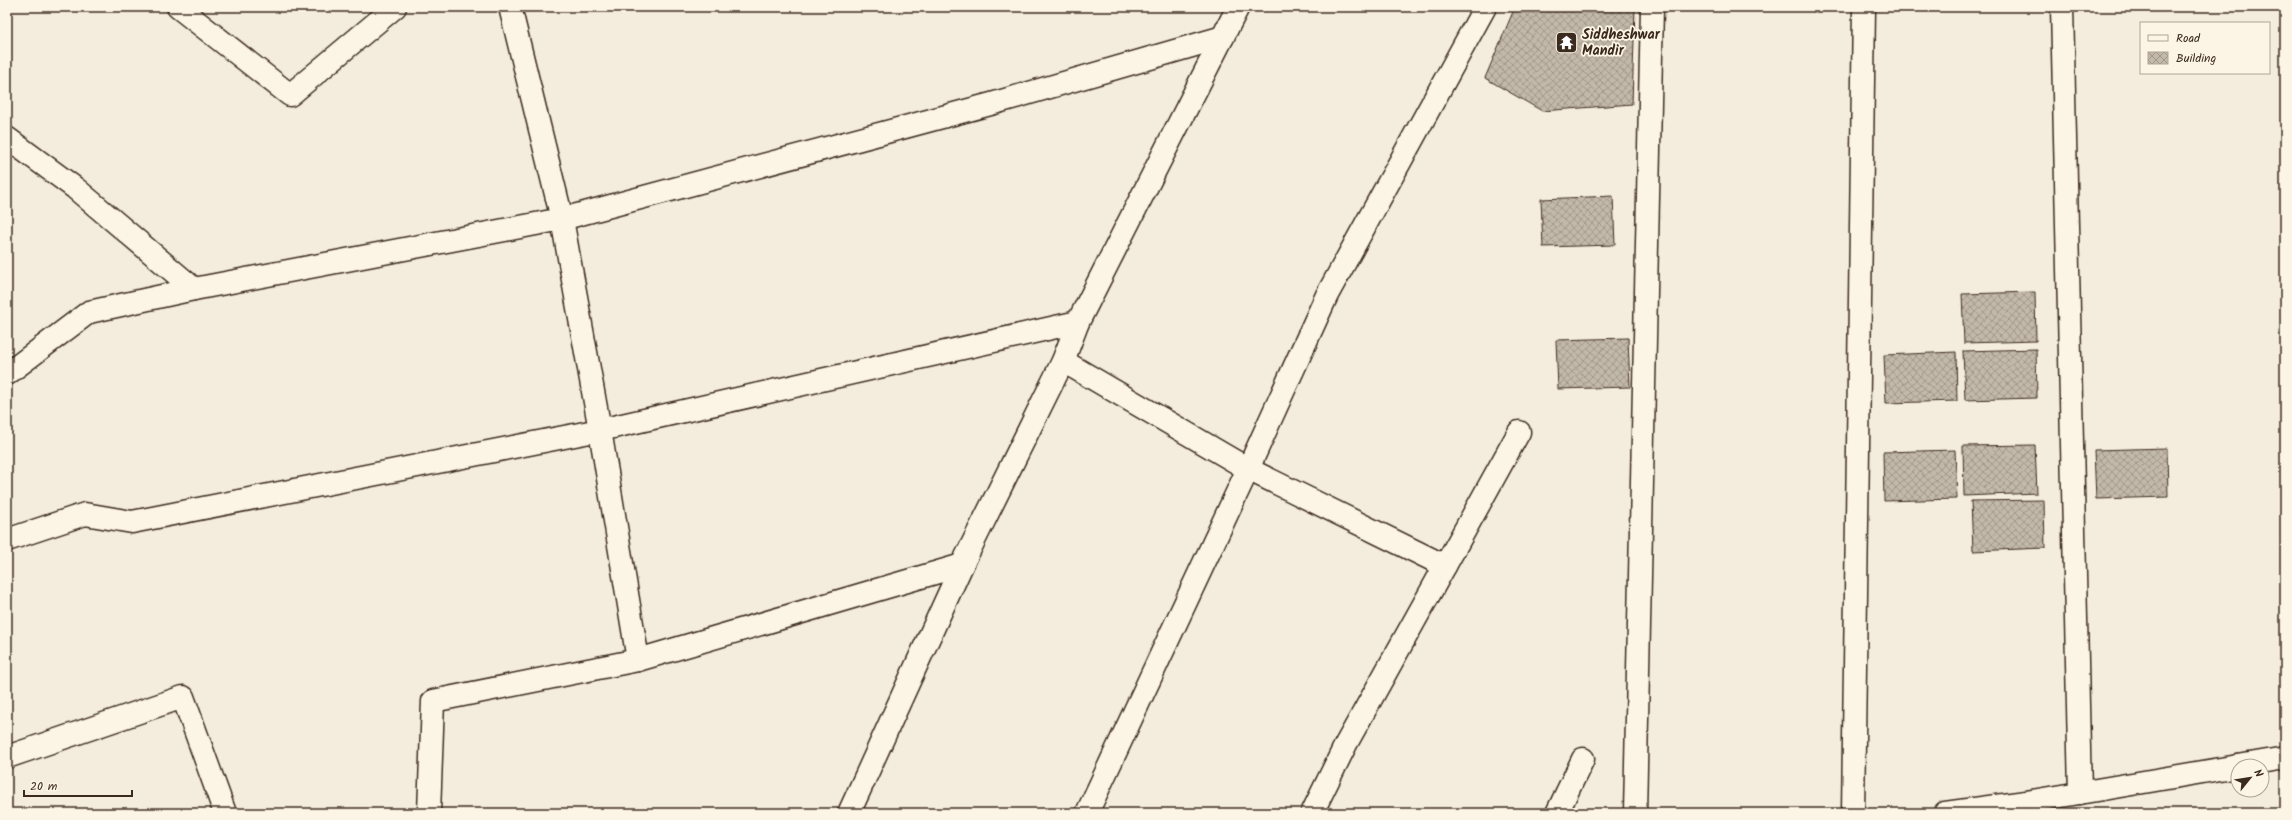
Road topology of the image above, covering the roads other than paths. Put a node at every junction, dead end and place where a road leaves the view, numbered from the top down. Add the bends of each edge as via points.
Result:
1 (178, 7) edge
2 (395, 7) edge
3 (510, 7) edge
4 (1238, 7) edge
5 (1485, 7) edge
6 (1652, 7) edge
7 (1864, 7) edge
8 (2062, 7) edge
9 (1223, 37) junction
10 (7, 138) edge
11 (562, 219) junction
12 (194, 289) junction
13 (1078, 322) junction
14 (1063, 361) junction
15 (7, 374) edge
16 (600, 430) junction
17 (1519, 432) dead end
18 (1248, 469) junction
19 (7, 540) edge
20 (962, 564) junction
21 (1445, 566) junction
22 (638, 660) junction
23 (7, 756) edge
24 (2285, 758) edge
25 (1583, 759) dead end
26 (2270, 761) edge
27 (2230, 767) edge
28 (2080, 793) junction
29 (225, 813) edge
30 (429, 813) edge
31 (849, 813) edge
32 (1087, 813) edge
33 (1312, 813) edge
34 (1557, 813) edge
35 (1635, 813) edge
36 (1853, 813) edge
37 (1945, 813) edge

1 - 2 street via 290,95
3 - 11 street
4 - 9 street
5 - 18 street via 1327,295
6 - 35 street
7 - 36 street
8 - 28 street
9 - 11 street via 991,104
9 - 13 street
10 - 12 street via 75,188
11 - 12 street
11 - 16 street
12 - 15 street via 89,312
13 - 14 street
13 - 16 street
14 - 18 street
14 - 20 street
16 - 19 street via 132,522 85,514
16 - 22 street
17 - 21 street
18 - 21 street
18 - 32 street
20 - 22 street
20 - 31 street
21 - 33 street via 1346,744
22 - 30 street via 432,701
23 - 29 street via 183,697
24 - 26 street
25 - 34 street
27 - 28 street
28 - 37 street

